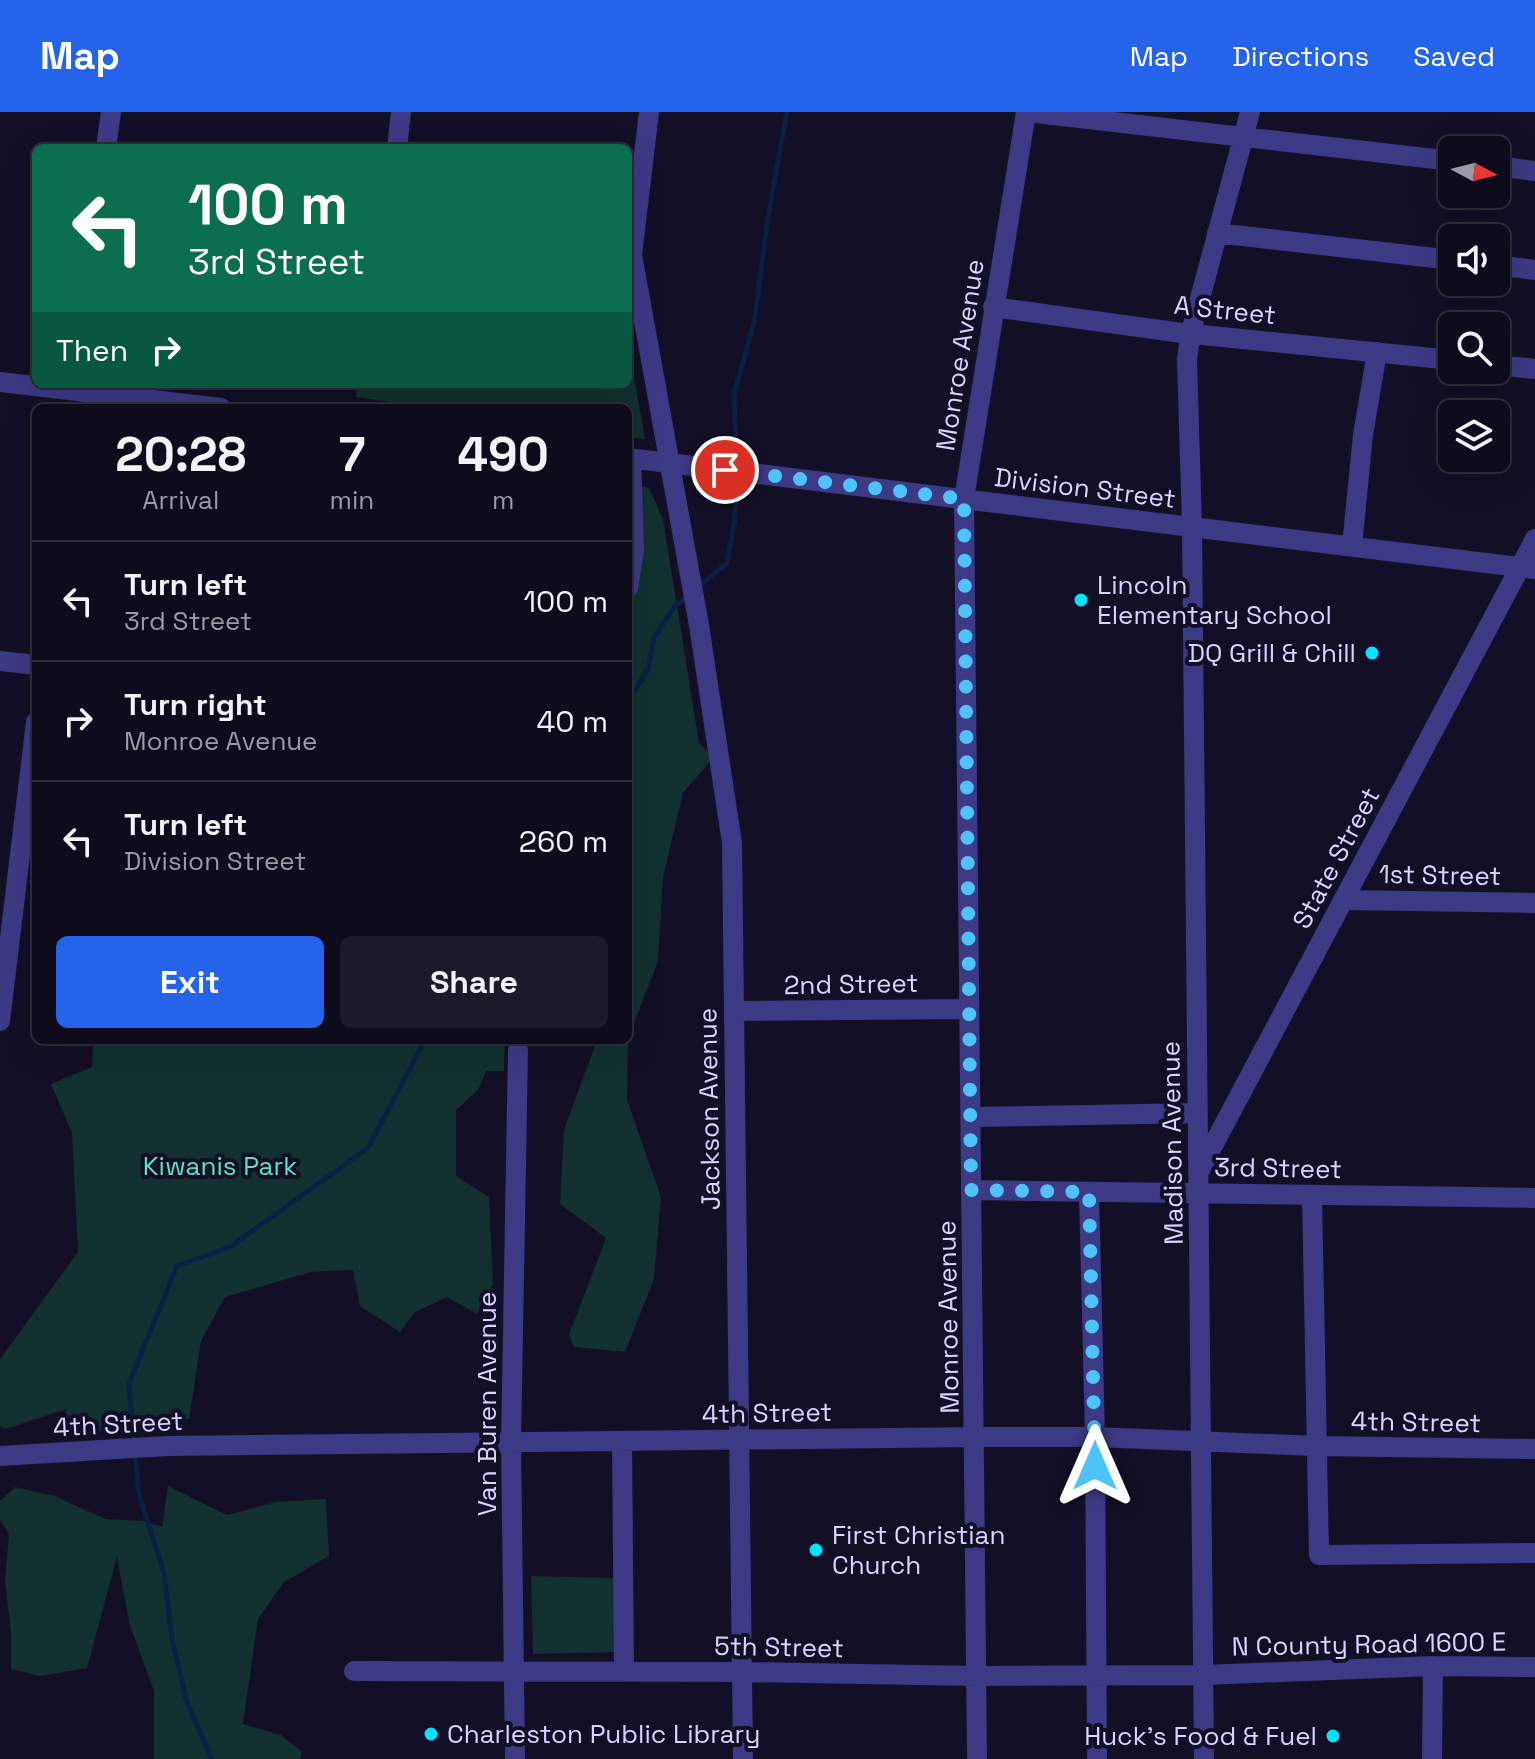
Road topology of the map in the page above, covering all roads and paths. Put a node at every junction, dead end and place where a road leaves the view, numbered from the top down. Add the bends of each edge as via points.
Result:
1 (401, 112) edge
2 (649, 112) edge
3 (1027, 112) edge
4 (1250, 112) edge
5 (104, 113) edge
6 (1244, 135) junction
7 (106, 144) edge
8 (397, 144) edge
9 (1438, 159) edge
10 (1510, 168) edge
11 (1535, 171) edge
12 (1217, 233) junction
13 (632, 240) edge
14 (1438, 258) edge
15 (632, 266) edge
16 (1510, 267) edge
17 (1535, 270) edge
18 (993, 307) junction
19 (1191, 332) junction
20 (1377, 352) junction
21 (1438, 359) edge
22 (1510, 366) edge
23 (1535, 369) edge
24 (0, 382) edge
25 (32, 387) edge
26 (38, 388) edge
27 (76, 394) edge
28 (180, 404) edge
29 (632, 458) edge
30 (669, 463) junction
31 (964, 499) junction
32 (632, 504) edge
33 (1192, 527) junction
34 (1535, 539) edge
35 (1352, 546) junction
36 (632, 563) edge
37 (1528, 568) edge
38 (0, 661) edge
39 (32, 665) edge
40 (32, 792) edge
41 (28, 862) edge
42 (1343, 900) junction
43 (1535, 903) edge
44 (969, 1009) junction
45 (734, 1011) junction
46 (0, 1021) edge
47 (518, 1050) dead end
48 (1198, 1113) junction
49 (972, 1117) junction
50 (1198, 1183) junction
51 (971, 1190) junction
52 (1089, 1192) junction
53 (1312, 1195) junction
54 (1535, 1198) edge
55 (976, 1437) junction
56 (1095, 1437) junction
57 (738, 1439) junction
58 (622, 1441) junction
59 (511, 1443) junction
60 (1200, 1443) junction
61 (1316, 1446) junction
62 (1535, 1449) edge
63 (0, 1456) edge
64 (1535, 1553) edge
65 (1433, 1666) junction
66 (1535, 1667) edge
67 (514, 1670) junction
68 (354, 1671) dead end
69 (624, 1671) junction
70 (742, 1672) junction
71 (1095, 1675) junction
72 (1204, 1675) junction
73 (977, 1676) junction
74 (515, 1759) edge
75 (743, 1759) edge
76 (977, 1759) edge
77 (1097, 1759) edge
78 (1204, 1759) edge
79 (1432, 1759) edge

1 - 8 street
2 - 13 street, Jackson Avenue
3 - 6 street
3 - 18 street, Monroe Avenue
4 - 6 street, Madison Avenue
5 - 7 street
6 - 9 street
6 - 12 street, Madison Avenue
10 - 11 street
12 - 14 street
12 - 19 street, Madison Avenue
15 - 30 street, Jackson Avenue
16 - 17 street
18 - 19 street, A Street
18 - 31 street, Monroe Avenue
19 - 20 street, A Street
19 - 33 street, Madison Avenue via 1187,359
20 - 21 street, A Street
20 - 35 street
22 - 23 street
24 - 25 street
26 - 27 street
27 - 28 street
29 - 30 street, Division Street
30 - 31 street, Division Street
30 - 45 street, Jackson Avenue via 732,843
31 - 33 street, Division Street
31 - 44 street, Monroe Avenue
32 - 36 street
33 - 35 street, Division Street
33 - 48 street, Madison Avenue
34 - 37 street, State Street
35 - 37 street, Division Street
37 - 42 street, State Street
38 - 39 street
40 - 41 street
41 - 46 street
42 - 43 street, 1st Street
42 - 50 street, State Street
44 - 45 street, 2nd Street
44 - 49 street, Monroe Avenue
45 - 57 street, Jackson Avenue
47 - 59 street, Van Buren Avenue
48 - 49 street
48 - 50 street, Madison Avenue
49 - 51 street, Monroe Avenue
50 - 52 street, 3rd Street
50 - 53 street, 3rd Street
50 - 60 street, Madison Avenue
51 - 52 street, 3rd Street
51 - 55 street, Monroe Avenue
52 - 56 street
53 - 54 street, 3rd Street
53 - 61 street
55 - 56 street, 4th Street
55 - 57 street, 4th Street
55 - 73 street, Monroe Avenue
56 - 60 street, 4th Street
56 - 71 street
57 - 58 street, 4th Street
57 - 70 street, Jackson Avenue
58 - 59 street, 4th Street
58 - 69 street
59 - 63 street, 4th Street via 167,1446
59 - 67 street, Van Buren Avenue
60 - 61 street, 4th Street
60 - 72 street, Madison Avenue
61 - 62 street, 4th Street
61 - 64 street via 1319,1555
65 - 66 street, N County Road 1600 E
65 - 72 street, N County Road 1600 E
65 - 79 street
67 - 68 street, 5th Street
67 - 69 street, 5th Street
67 - 74 street, Van Buren Avenue
69 - 70 street, 5th Street
70 - 73 street, 5th Street
70 - 75 street, Jackson Avenue
71 - 72 street, 5th Street
71 - 73 street, 5th Street
71 - 77 street
72 - 78 street, Madison Avenue
73 - 76 street, Monroe Avenue

